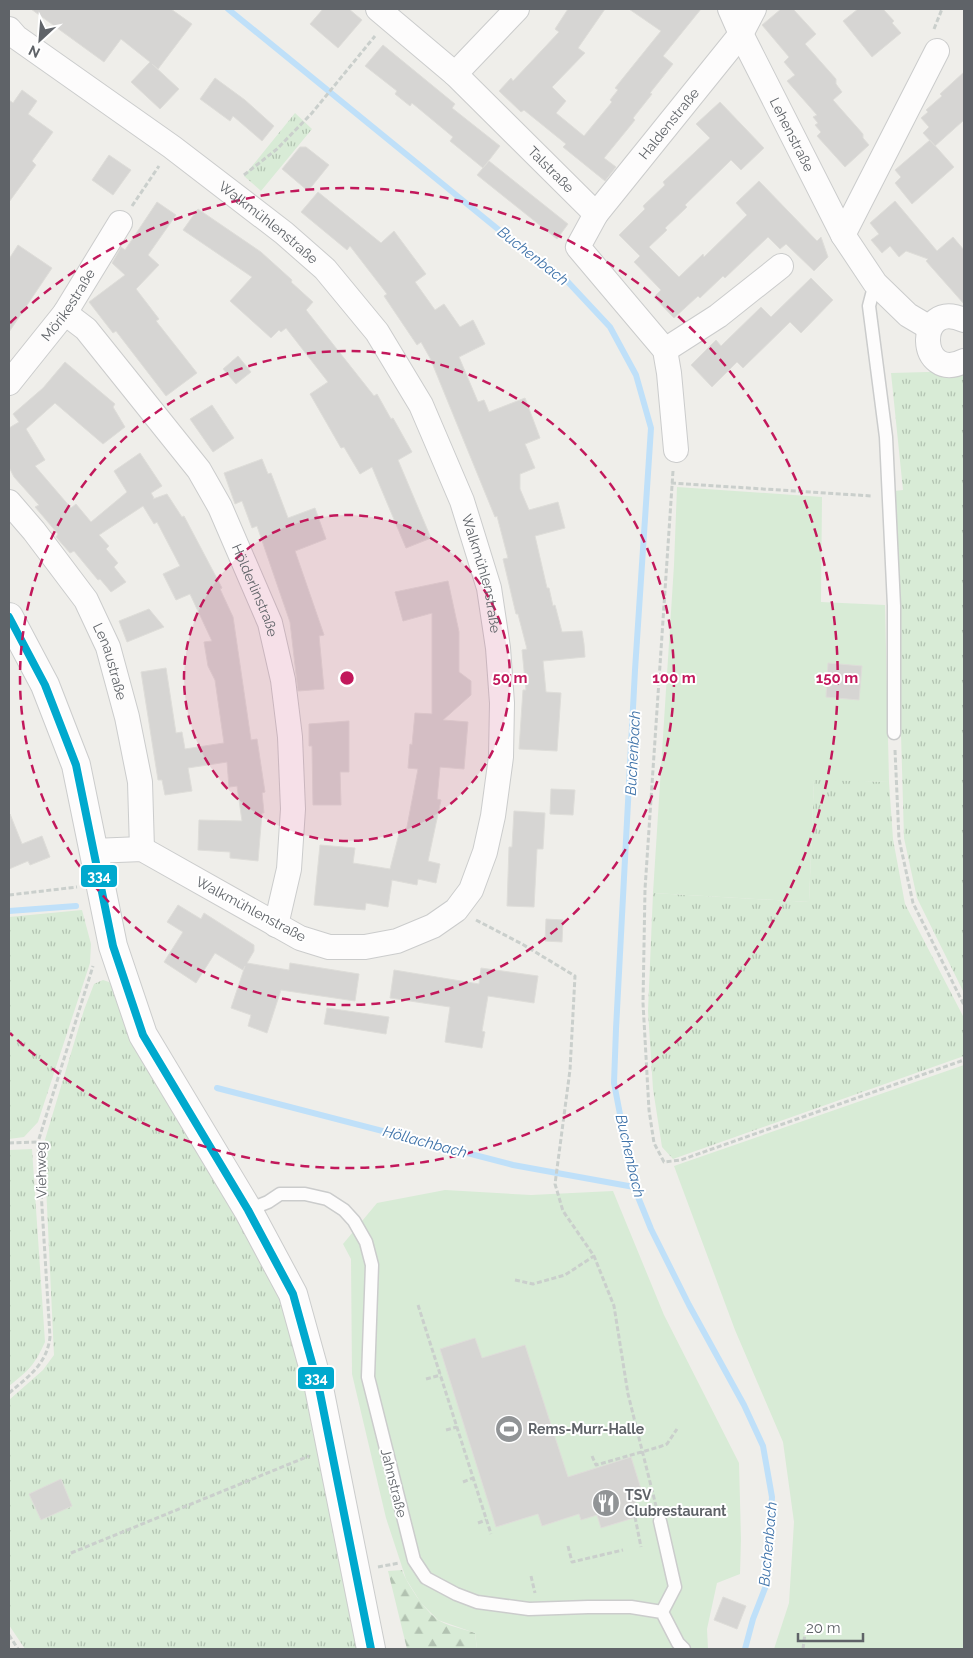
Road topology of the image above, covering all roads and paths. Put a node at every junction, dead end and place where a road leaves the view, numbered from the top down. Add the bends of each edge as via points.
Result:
1 (516, 9) edge
2 (730, 9) edge
3 (754, 9) edge
4 (942, 9) edge
5 (384, 14) edge
6 (934, 26) dead end
7 (9, 30) edge
8 (741, 34) junction
9 (937, 51) dead end
10 (455, 74) junction
11 (172, 147) junction
12 (143, 190) dead end
13 (229, 190) junction
14 (596, 214) junction
15 (120, 223) dead end
16 (843, 235) junction
17 (781, 266) dead end
18 (875, 283) junction
19 (65, 313) junction
20 (964, 320) edge
21 (930, 328) junction
22 (665, 350) junction
23 (964, 361) edge
24 (9, 383) edge
25 (676, 450) dead end
26 (890, 497) junction
27 (9, 502) edge
28 (9, 617) edge
29 (894, 733) joint
30 (142, 849) junction
31 (93, 851) junction
32 (100, 885) junction
33 (9, 895) edge
34 (456, 910) junction
35 (276, 925) junction
36 (113, 946) junction
37 (964, 1006) edge
38 (964, 1060) edge
39 (38, 1142) junction
40 (9, 1143) edge
41 (248, 1210) junction
42 (594, 1256) junction
43 (515, 1280) dead end
44 (418, 1305) dead end
45 (440, 1375) junction
46 (426, 1379) dead end
47 (9, 1392) edge
48 (457, 1427) junction
49 (677, 1429) dead end
50 (446, 1430) dead end
51 (331, 1448) junction
52 (642, 1451) junction
53 (592, 1456) dead end
54 (473, 1478) junction
55 (463, 1482) dead end
56 (635, 1517) dead end
57 (486, 1520) junction
58 (660, 1521) joint
59 (478, 1523) dead end
60 (491, 1534) dead end
61 (568, 1546) dead end
62 (641, 1547) dead end
63 (623, 1550) dead end
64 (71, 1553) dead end
65 (414, 1560) junction
66 (373, 1568) dead end
67 (662, 1612) junction
68 (805, 1633) dead end
69 (9, 1635) edge
70 (18, 1649) edge
71 (371, 1649) edge
72 (684, 1649) edge
73 (803, 1649) edge

1 - 10 street
2 - 8 street, Lehenstraße
3 - 8 street
4 - 6 path
5 - 10 street, Talstraße
5 - 13 path via 345,72 315,109 278,149
7 - 11 street, Walkmühlenstraße
8 - 14 street, Haldenstraße
8 - 16 street, Lehenstraße
9 - 16 street
10 - 14 street, Talstraße
11 - 12 path
11 - 13 street, Walkmühlenstraße
13 - 34 street, Walkmühlenstraße via 325,269 377,332 420,405 462,501 489,588 502,703 493,816 485,852 471,890
14 - 22 street via 578,247
15 - 19 street, Mörikestraße
16 - 18 street, Lehenstraße
17 - 22 street via 718,316
18 - 21 street, Lehenstraße via 908,315
18 - 26 lane via 870,306
19 - 24 street, Mörikestraße
19 - 35 street, Hölderlinstraße via 86,329 199,470 220,507 270,623 283,680 290,737 293,809 289,869
20 - 21 street via 942,318
21 - 23 street via 927,344 935,358 950,365
22 - 25 street
26 - 29 lane
26 - 38 path via 671,483 645,899 643,1003 648,1110 654,1143 664,1162 681,1160
27 - 30 street, Lenaustraße via 86,600 108,647 140,782
28 - 31 street via 45,686 73,757
29 - 37 path via 899,840 913,902
30 - 31 street
30 - 35 street, Walkmühlenstraße
31 - 32 street
32 - 33 path
32 - 36 street
34 - 35 street, Walkmühlenstraße via 433,926 398,941 365,947 329,947 300,938
34 - 42 path via 575,976 570,1070 555,1184 563,1211
36 - 39 path, Viehweg via 94,965
36 - 41 street via 143,1035
39 - 40 path
39 - 47 path, Viehweg via 50,1338 42,1363
41 - 51 street via 293,1294 319,1388
41 - 65 lane, Jahnstraße via 280,1194 305,1194 328,1199 349,1215 366,1242 372,1266 368,1377
42 - 43 path via 565,1275 534,1284
42 - 52 path via 614,1306 628,1394
44 - 45 path
45 - 46 path
45 - 48 path
48 - 50 path
48 - 54 path
49 - 52 path via 667,1444
51 - 64 path
51 - 71 street
52 - 53 path via 596,1465
52 - 58 path
54 - 55 path
54 - 57 path
56 - 62 path
57 - 59 path
57 - 60 path
58 - 67 lane via 675,1587
61 - 63 path via 572,1562
65 - 66 path
65 - 67 lane, Jahnstraße via 426,1578 477,1602 530,1609 631,1607
67 - 72 lane
68 - 73 path
69 - 70 path

